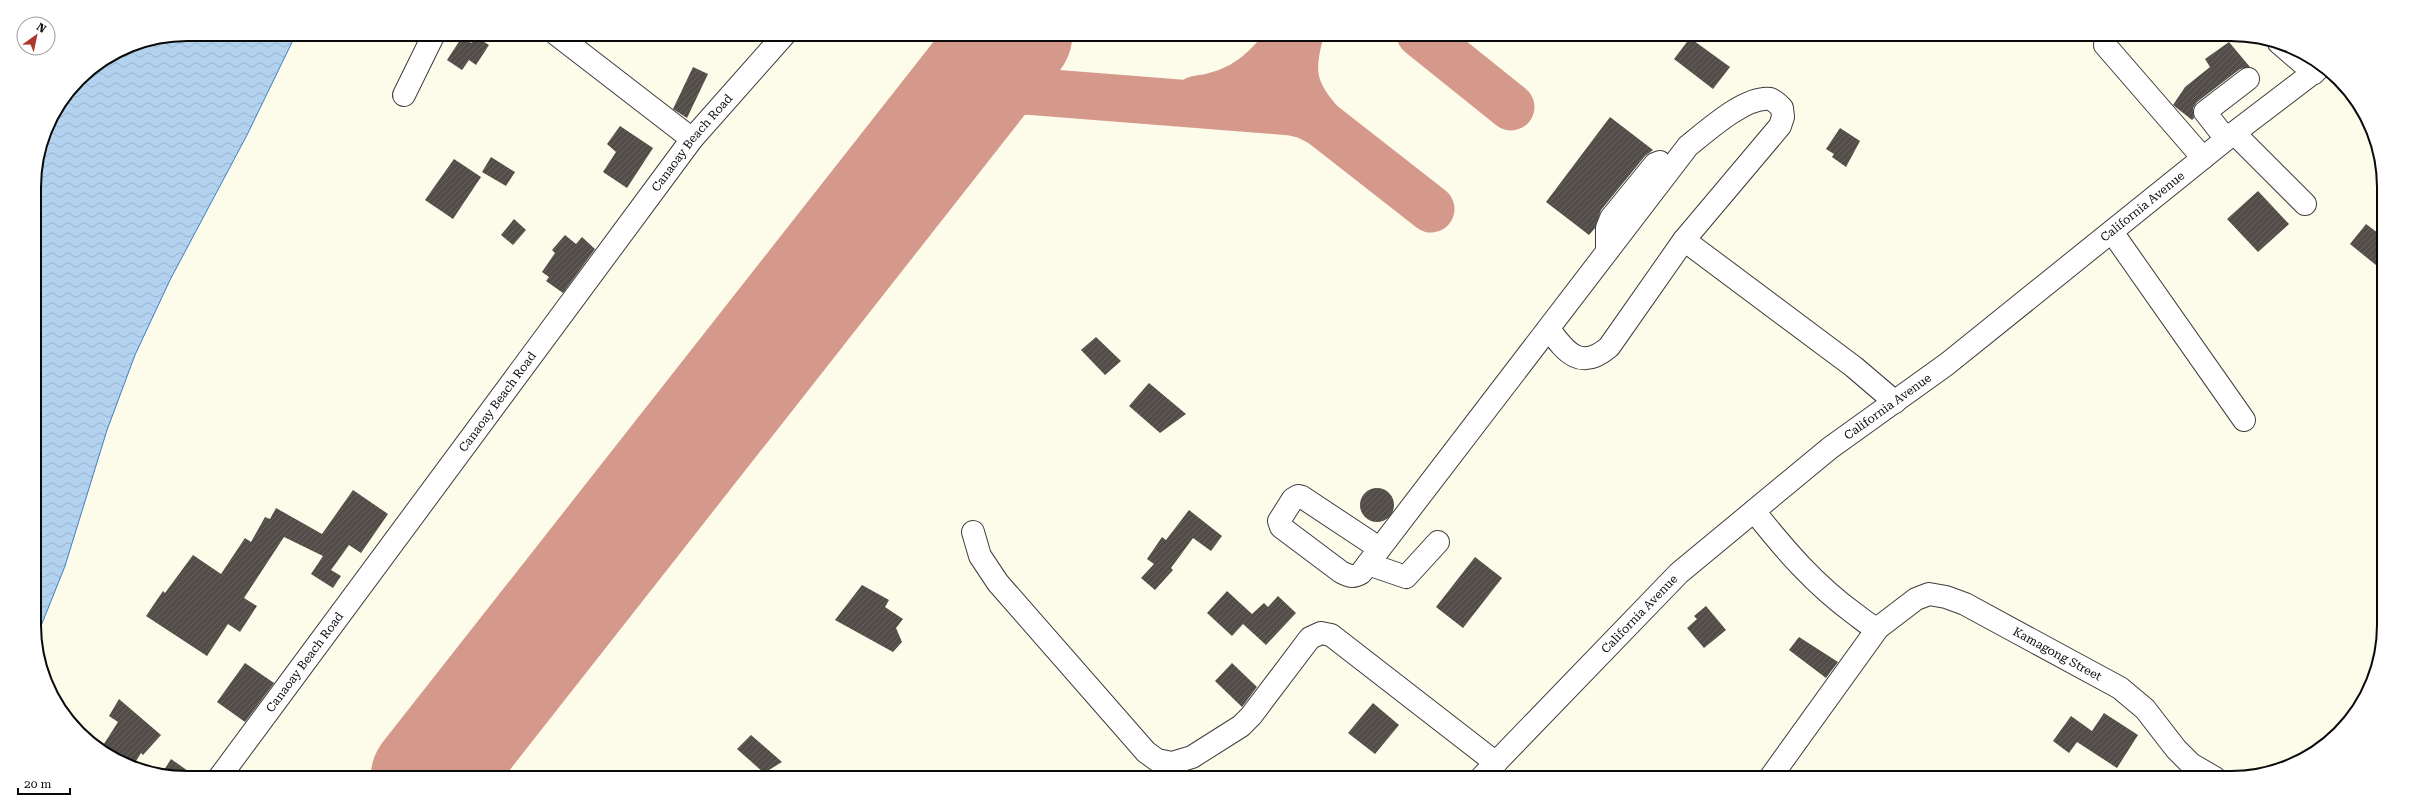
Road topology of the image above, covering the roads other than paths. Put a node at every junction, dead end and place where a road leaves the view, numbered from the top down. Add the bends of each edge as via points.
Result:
1 (431, 41) edge
2 (565, 41) edge
3 (779, 41) edge
4 (2105, 45) dead end
5 (2318, 70) edge
6 (2248, 79) dead end
7 (404, 96) dead end
8 (2230, 136) junction
9 (692, 139) junction
10 (2203, 158) junction
11 (2305, 204) dead end
12 (2112, 232) junction
13 (1684, 240) junction
14 (1549, 329) junction
15 (1896, 402) junction
16 (2244, 420) dead end
17 (1754, 511) junction
18 (972, 532) dead end
19 (1438, 542) dead end
20 (1878, 628) junction
21 (1488, 770) edge
22 (223, 771) edge
23 (1775, 771) edge
24 (2203, 771) edge

1 - 7 street
2 - 9 street
3 - 9 street, Canaoay Beach Road
4 - 10 street
5 - 8 street, California Avenue
6 - 8 street via 2205,112
8 - 10 street, California Avenue
8 - 11 street
9 - 22 street, Canaoay Beach Road
10 - 12 street, California Avenue
12 - 15 street, California Avenue
12 - 16 street
13 - 14 street via 1609,347 1601,354 1589,359 1578,358 1569,353
13 - 14 street via 1780,126 1782,108 1772,100 1762,99 1750,103 1720,120 1681,154
13 - 15 street via 1854,367
14 - 19 street via 1374,556 1406,577
15 - 17 street, California Avenue via 1830,448
17 - 20 street via 1803,570 1836,600 1871,626
17 - 21 street, California Avenue via 1679,573
18 - 21 street via 980,556 998,583 1146,752 1157,760 1172,763 1192,757 1241,726 1271,691 1310,638 1321,633 1331,635
20 - 23 street, Kamagong Street
20 - 24 street, Kamagong Street via 1916,599 1929,594 1965,604 2120,688 2145,709 2191,764

